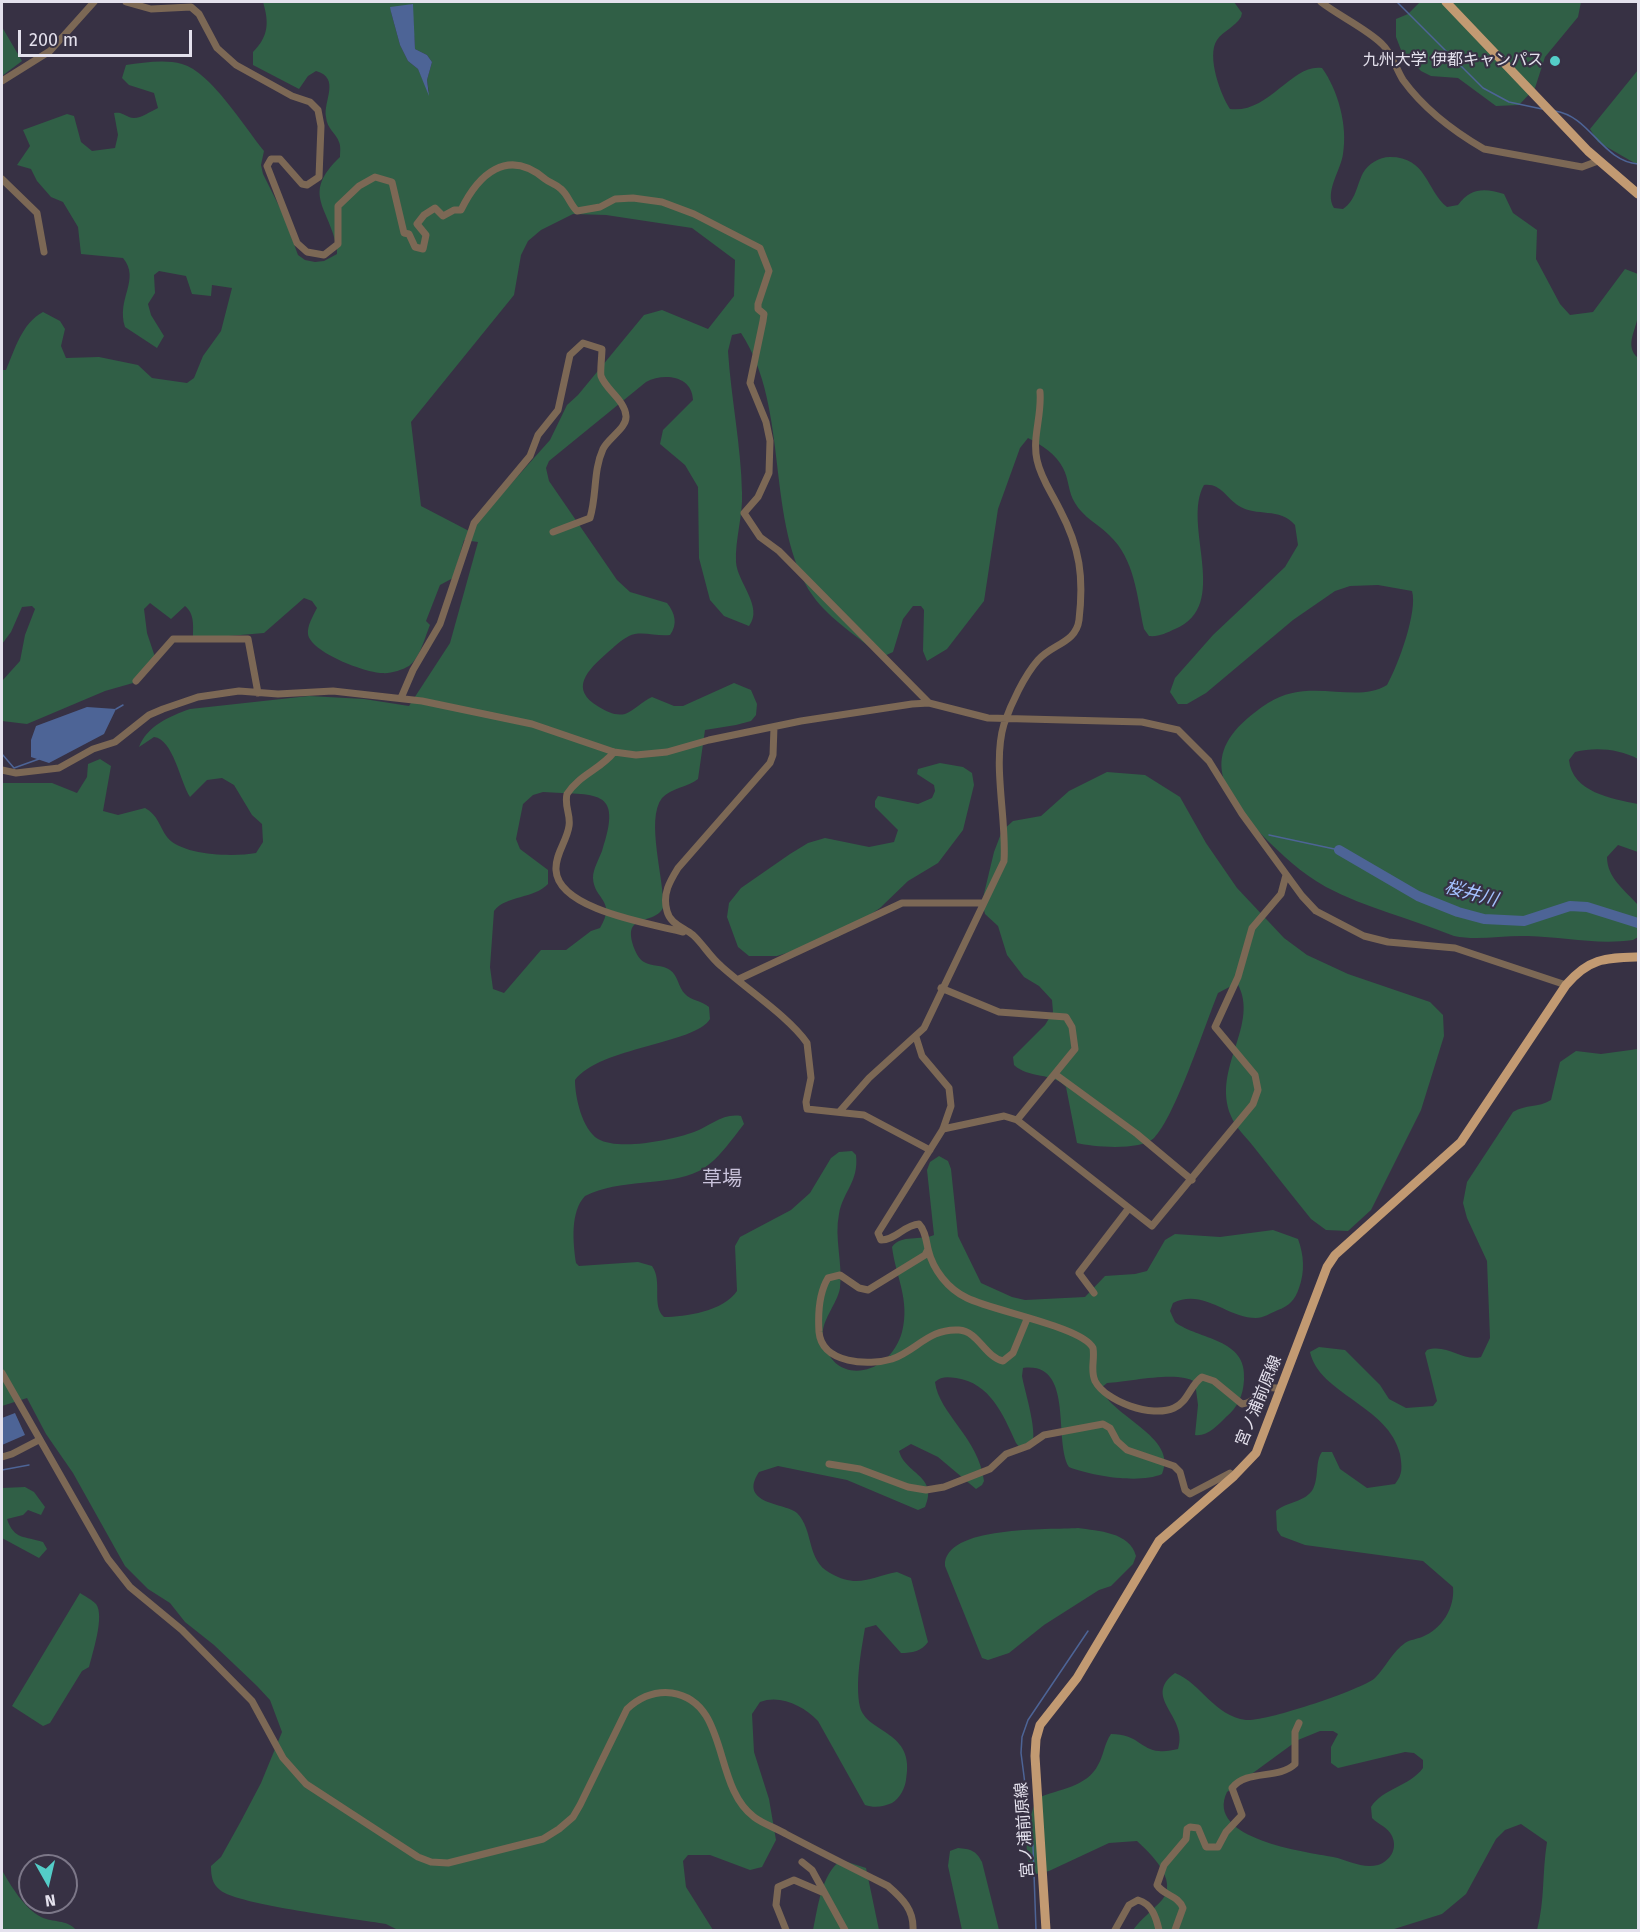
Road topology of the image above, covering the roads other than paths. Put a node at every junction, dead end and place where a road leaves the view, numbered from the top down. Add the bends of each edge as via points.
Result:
1 (94, 2) edge
2 (126, 2) edge
3 (1321, 2) edge
4 (1446, 2) edge
5 (2, 81) edge
6 (1598, 161) junction
7 (2, 179) edge
8 (1638, 194) edge
9 (44, 252) dead end
10 (1041, 393) dead end
11 (553, 532) dead end
12 (136, 681) dead end
13 (258, 693) junction
14 (401, 698) junction
15 (929, 703) junction
16 (1006, 719) junction
17 (774, 727) junction
18 (614, 752) junction
19 (2, 770) edge
20 (1286, 875) junction
21 (982, 903) junction
22 (691, 934) junction
23 (1638, 957) edge
24 (739, 979) junction
25 (1566, 985) junction
26 (941, 988) junction
27 (916, 1037) junction
28 (1055, 1074) junction
29 (840, 1111) junction
30 (1017, 1120) junction
31 (943, 1129) junction
32 (930, 1150) junction
33 (1192, 1180) junction
34 (1129, 1208) junction
35 (928, 1249) junction
36 (1094, 1293) dead end
37 (1027, 1319) junction
38 (2, 1373) edge
39 (1281, 1389) junction
40 (39, 1440) junction
41 (2, 1457) edge
42 (829, 1464) dead end
43 (1234, 1476) junction
44 (1299, 1723) dead end
45 (802, 1862) dead end
46 (822, 1892) junction
47 (786, 1930) edge
48 (845, 1930) edge
49 (913, 1930) edge
50 (1046, 1930) edge
51 (1116, 1930) edge
52 (1158, 1930) edge
53 (1175, 1930) edge

1 - 5 street via 50,51
2 - 15 street via 151,9 186,6 196,10 217,48 233,62 310,102 318,110 322,135 319,177 302,184 280,159 271,159 267,166 297,243 308,252 324,255 338,244 338,206 375,177 392,182 404,232 415,247 423,249 426,235 417,224 422,217 435,208 443,216 461,210 477,182 508,164 530,168 553,183 577,211 600,207 615,199 662,202 694,214 760,249 769,273 758,304 764,314 750,383 766,422 769,473 758,497 744,513 760,537 779,551
3 - 6 street via 1382,44 1403,80 1439,119 1484,149 1582,167
4 - 6 main road
6 - 8 main road
7 - 9 street via 37,213
10 - 16 street via 1036,459 1077,548 1081,569 1079,616 1073,635 1037,661
11 - 14 street via 590,518 603,449 627,416 600,375 602,349 583,343 570,355 558,410 538,435 530,456 474,523 440,624
12 - 13 street via 173,639 248,639
13 - 14 street via 333,691
13 - 19 street via 239,691 185,700 149,716 115,742 59,768 16,773
14 - 18 street via 532,724
15 - 16 street via 969,715
15 - 17 street
16 - 20 street via 1142,722 1178,730 1209,761
16 - 21 street via 1000,768 1004,861
17 - 18 street via 668,752
17 - 22 street via 770,763 704,837 668,885 667,913 673,923
18 - 22 street via 578,780 567,794 569,826 556,862 558,880 566,890 590,904 640,923
20 - 25 street via 1316,911 1364,936 1455,948
20 - 33 street via 1281,894 1252,928 1238,977 1215,1027 1255,1075 1257,1097
21 - 24 street via 902,903
21 - 26 street
22 - 24 street
23 - 25 main road, 宮ノ浦前原線 via 1594,961
24 - 29 street via 807,1042 810,1078 806,1107 813,1112
25 - 39 main road, 宮ノ浦前原線 via 1461,1142 1335,1255
26 - 27 street via 924,1028
26 - 28 street via 999,1012 1066,1017 1072,1027 1075,1049
27 - 29 street via 869,1078
27 - 31 street via 922,1056 949,1089 951,1106
28 - 30 street
28 - 33 street
29 - 32 street via 864,1115
30 - 31 street via 1004,1116
30 - 34 street
31 - 32 street
32 - 35 street via 878,1236 880,1240 890,1239 906,1227 919,1224
33 - 34 street via 1152,1226
34 - 36 street via 1079,1273
35 - 37 street via 945,1282 956,1292
35 - 37 street via 925,1255 868,1290 840,1275 828,1278 819,1320 819,1337 824,1347 846,1359 882,1361 935,1334 962,1330 1003,1361 1013,1353
37 - 39 street via 1087,1340 1093,1348 1092,1374 1098,1386 1111,1396 1147,1410 1178,1406 1202,1377 1214,1381 1242,1404 1250,1402 1262,1389
38 - 40 street
39 - 43 main road, 宮ノ浦前原線 via 1256,1453
40 - 41 street
40 - 49 street via 108,1559 130,1587 182,1630 252,1701 283,1758 306,1784 418,1857 448,1863 543,1839 573,1817 627,1709 650,1695 676,1694 694,1701 705,1711 731,1787 753,1816 888,1886 912,1913
42 - 43 street via 860,1468 926,1490 990,1469 1006,1454 1044,1435 1103,1424 1127,1450 1174,1466 1190,1494 1222,1475
43 - 50 main road, 宮ノ浦前原線 via 1159,1541 1077,1678 1040,1725 1035,1756
44 - 53 street via 1295,1732 1296,1760 1291,1767 1248,1778 1232,1788 1242,1815 1218,1846 1206,1847 1198,1828 1190,1827 1186,1839 1164,1865 1157,1886 1179,1900 1183,1908
45 - 46 street via 812,1870
46 - 47 street via 794,1880 778,1887 776,1905
46 - 48 street
51 - 52 street via 1129,1905 1138,1900 1153,1911

